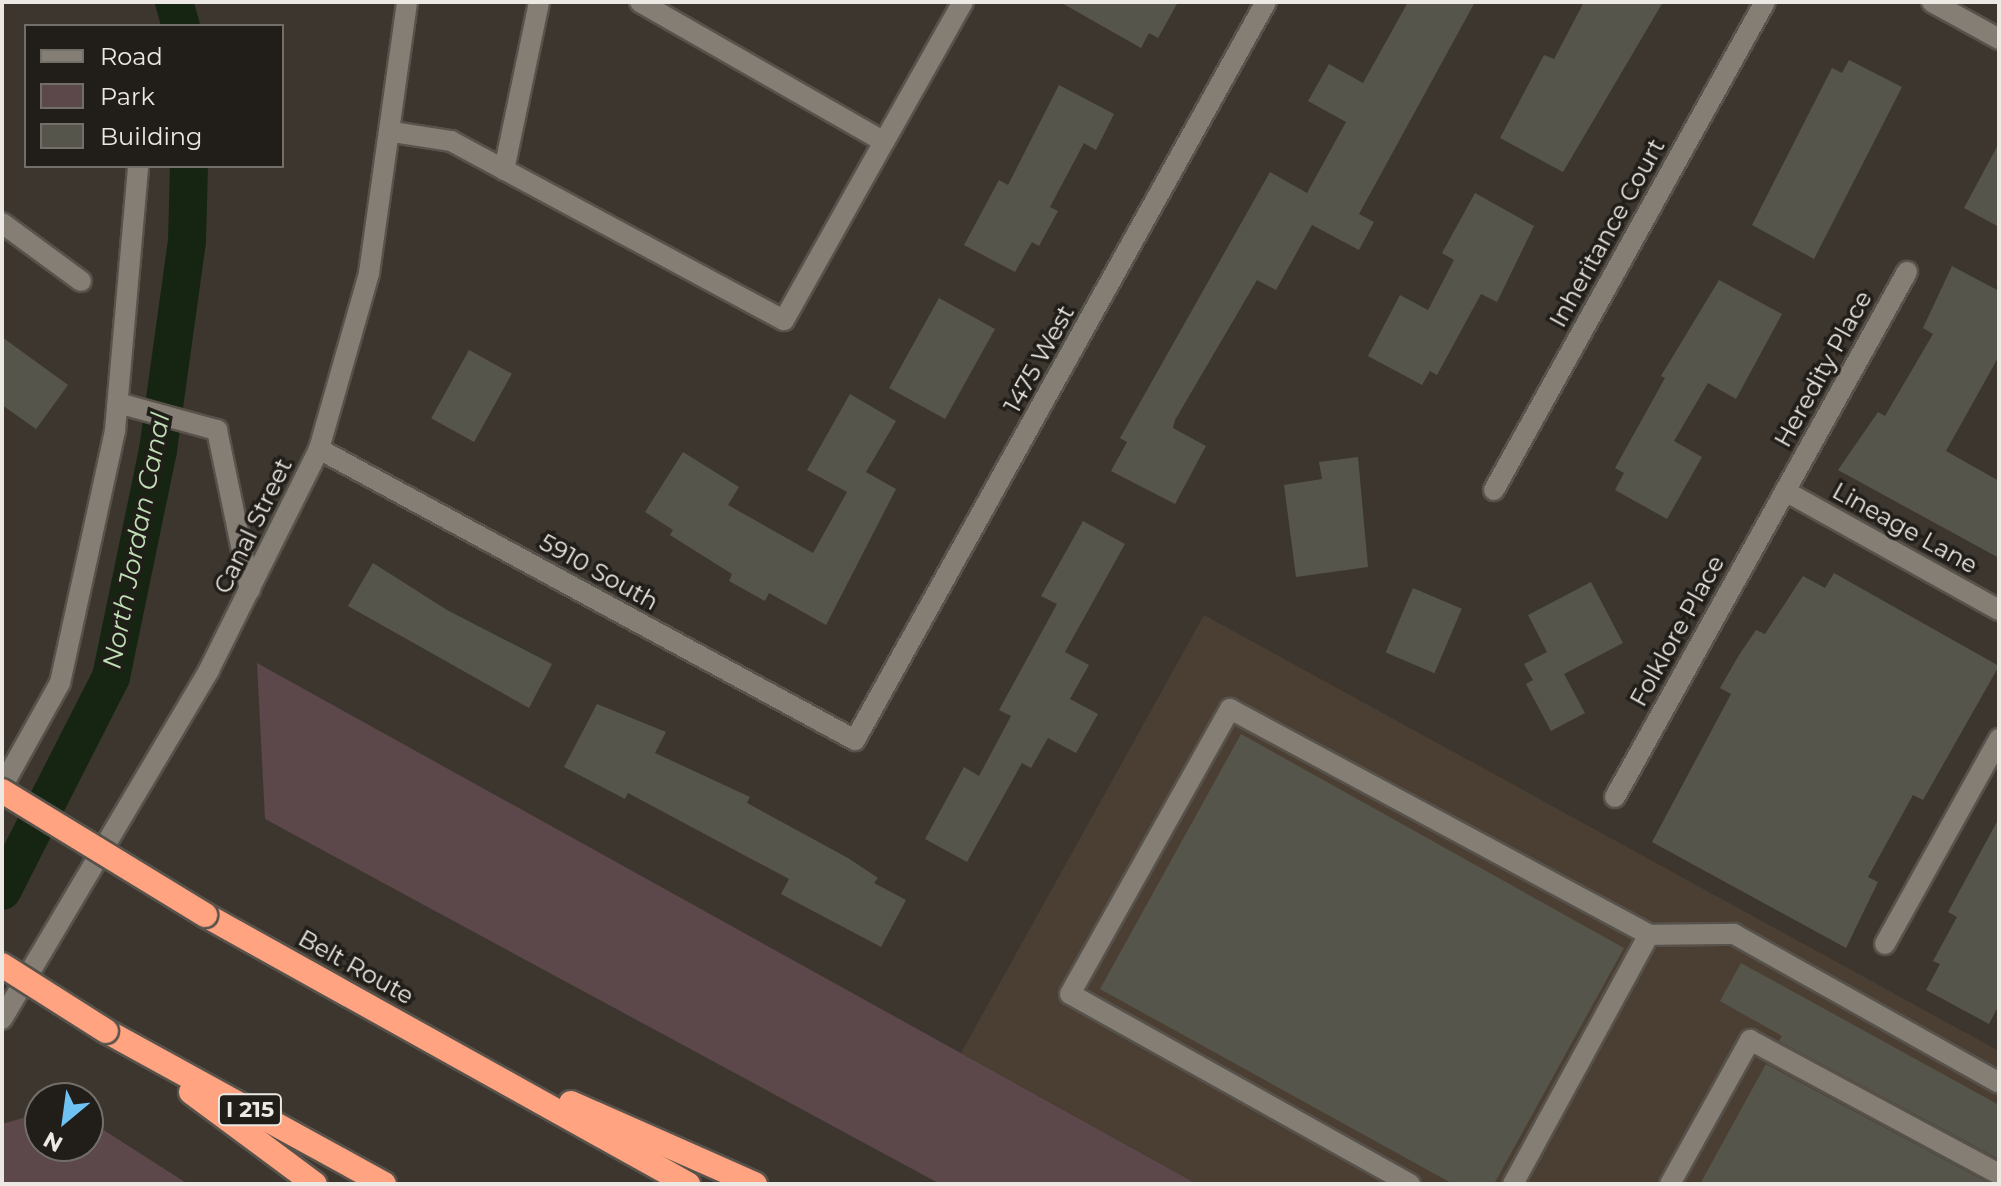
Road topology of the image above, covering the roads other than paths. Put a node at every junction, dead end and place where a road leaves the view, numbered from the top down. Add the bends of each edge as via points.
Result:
1 (407, 2) edge
2 (539, 2) edge
3 (640, 2) edge
4 (963, 2) edge
5 (1266, 2) edge
6 (1765, 2) edge
7 (1932, 2) edge
8 (1999, 39) edge
9 (392, 132) junction
10 (884, 142) junction
11 (138, 168) edge
12 (504, 170) junction
13 (2, 223) edge
14 (1907, 272) dead end
15 (81, 281) dead end
16 (118, 403) junction
17 (319, 449) junction
18 (1494, 490) dead end
19 (1785, 491) junction
20 (250, 590) junction
21 (1999, 610) edge
22 (1999, 739) edge
23 (855, 740) joint
24 (2, 789) edge
25 (1615, 797) dead end
26 (1649, 935) junction
27 (1885, 944) dead end
28 (2, 965) edge
29 (2, 1019) edge
30 (111, 1033) junction
31 (430, 1040) junction
32 (1999, 1083) edge
33 (1999, 1174) edge
34 (315, 1184) edge
35 (384, 1184) edge
36 (688, 1184) edge
37 (755, 1184) edge
38 (1410, 1184) edge
39 (1513, 1184) edge
40 (1670, 1184) edge

1 - 9 street, Canal Street
2 - 12 street
3 - 10 street
4 - 10 street
5 - 23 street, 1475 West
6 - 18 street, Inheritance Court
7 - 8 street
9 - 12 street via 451,141
9 - 17 street, Canal Street via 369,273
10 - 12 street via 784,320
11 - 16 street
13 - 15 street
14 - 19 street, Heredity Place
16 - 20 street via 217,430
16 - 24 street via 60,683
17 - 20 street, Canal Street
17 - 23 street, 5910 South
19 - 21 street, Lineage Lane
19 - 25 street, Folklore Place
20 - 29 street, Canal Street via 162,755
22 - 27 street
24 - 31 highway, Belt Route, bridge via 205,915
26 - 32 street via 1734,934
26 - 38 street via 1230,709 1070,994
26 - 39 street
28 - 30 highway, I 215, bridge
30 - 34 highway
30 - 35 highway, I 215
31 - 36 highway, Belt Route
31 - 37 highway
33 - 40 street via 1750,1040

